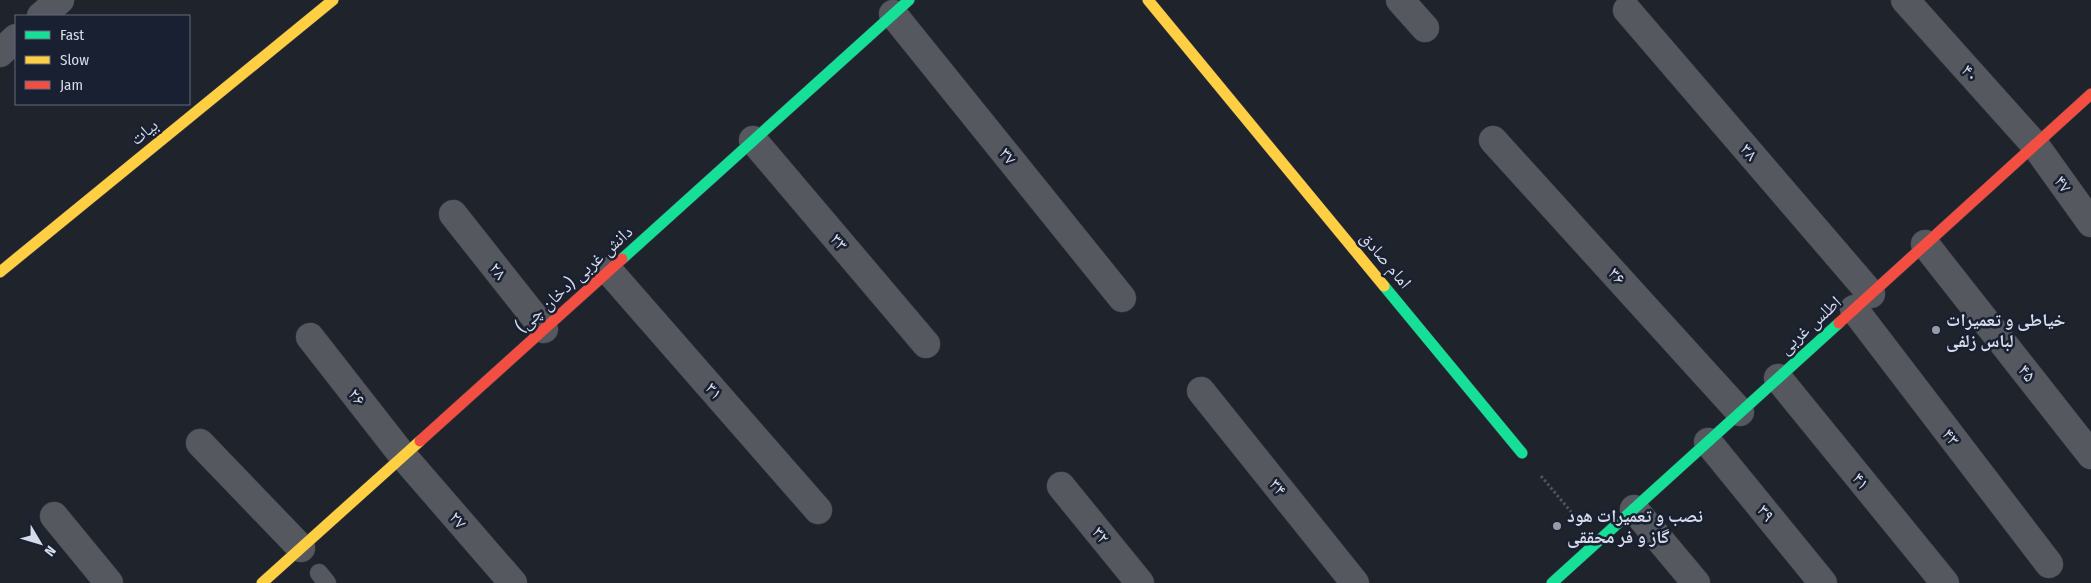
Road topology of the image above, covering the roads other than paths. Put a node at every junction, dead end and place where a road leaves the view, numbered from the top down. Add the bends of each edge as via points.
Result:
1 (60, 0) edge
2 (333, 0) edge
3 (1148, 0) edge
4 (1400, 0) edge
5 (1904, 0) edge
6 (901, 7) edge
7 (1627, 10) dead end
8 (43, 15) edge
9 (1425, 28) dead end
10 (15, 39) edge
11 (0, 52) edge
12 (2091, 94) edge
13 (753, 140) junction
14 (1493, 140) dead end
15 (2035, 145) junction
16 (453, 214) dead end
17 (2091, 223) edge
18 (1926, 244) junction
19 (609, 271) junction
20 (0, 272) edge
21 (1122, 298) dead end
22 (1862, 302) junction
23 (544, 329) junction
24 (310, 337) dead end
25 (926, 344) dead end
26 (1778, 378) junction
27 (1201, 391) dead end
28 (1740, 412) junction
29 (1708, 442) junction
30 (200, 443) dead end
31 (1522, 454) road end
32 (2091, 455) edge
33 (403, 456) junction
34 (1061, 486) dead end
35 (1634, 509) junction
36 (818, 510) dead end
37 (54, 516) dead end
38 (301, 548) junction
39 (2049, 564) dead end
40 (109, 583) edge
41 (262, 583) edge
42 (513, 583) edge
43 (1140, 583) edge
44 (1355, 583) edge
45 (1552, 583) edge
46 (1696, 583) edge
47 (1824, 583) edge
48 (1945, 583) edge

1 - 8 street
2 - 20 street, بیات
3 - 31 street, امام صادق
4 - 9 street
5 - 15 street, ۴۰
6 - 13 street, دانش غربی (دخان چی)
6 - 21 street, ۳۷
7 - 22 street, ۳۸
10 - 11 street
12 - 15 street, اطلس غربی
13 - 19 street, دانش غربی (دخان چی)
13 - 25 street, ۳۳
14 - 28 street, ۳۶
15 - 17 street, ۴۷
15 - 18 street, اطلس غربی
16 - 23 street, ۲۸
18 - 22 street, اطلس غربی
18 - 32 street, ۴۵
19 - 23 street, دانش غربی (دخان چی)
19 - 36 street, ۳۱
22 - 26 street, اطلس غربی
22 - 39 street, ۴۳
23 - 33 street, دانش غربی (دخان چی)
24 - 33 street, ۲۶
26 - 28 street, اطلس غربی
26 - 48 street, ۴۱
27 - 44 street, ۳۴
28 - 29 street, اطلس غربی
29 - 35 street, اطلس غربی
29 - 47 street, ۳۹
30 - 38 street
33 - 38 street, دانش غربی (دخان چی)
33 - 42 street, ۲۷
34 - 43 street, ۳۲
35 - 45 street, اطلس غربی
35 - 46 street
37 - 40 street
38 - 41 street, دانش غربی (دخان چی)

